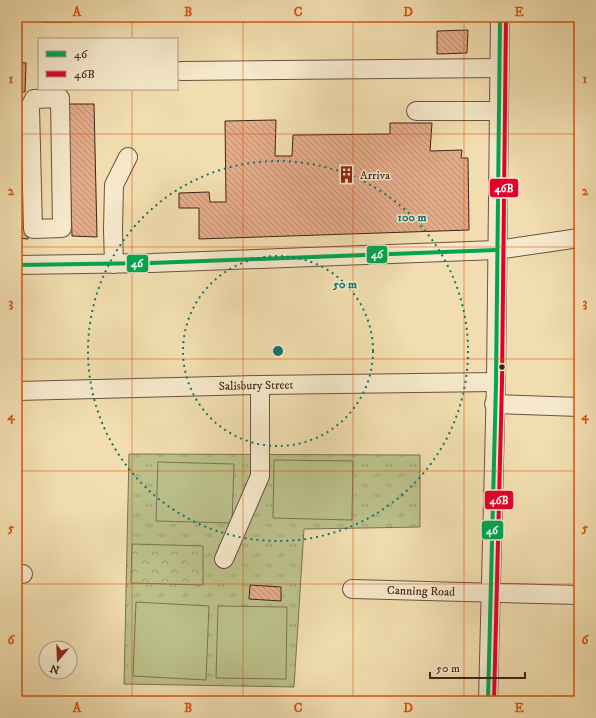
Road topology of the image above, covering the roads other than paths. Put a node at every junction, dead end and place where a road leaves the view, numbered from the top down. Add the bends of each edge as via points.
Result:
1 (500, 17) edge
2 (499, 68) junction
3 (181, 71) dead end
4 (23, 108) edge
5 (416, 111) dead end
6 (499, 111) junction
7 (128, 157) dead end
8 (579, 238) edge
9 (497, 250) junction
10 (114, 264) junction
11 (17, 265) edge
12 (496, 382) junction
13 (260, 385) junction
14 (17, 391) edge
15 (494, 404) junction
16 (579, 407) edge
17 (224, 559) dead end
18 (352, 588) dead end
19 (489, 593) junction
20 (579, 595) edge
21 (488, 701) edge

1 - 2 street
2 - 3 street
2 - 6 street
4 - 4 street via 34,99 60,98 62,228 33,229
5 - 6 street
6 - 9 street
7 - 10 street via 114,185
8 - 9 street
9 - 10 street
9 - 12 street
10 - 11 street
12 - 13 street, Salisbury Street
12 - 15 street
13 - 14 street, Salisbury Street
13 - 17 street via 260,476
15 - 16 street
15 - 19 street
18 - 19 street, Canning Road
19 - 20 street, Canning Road
19 - 21 street

